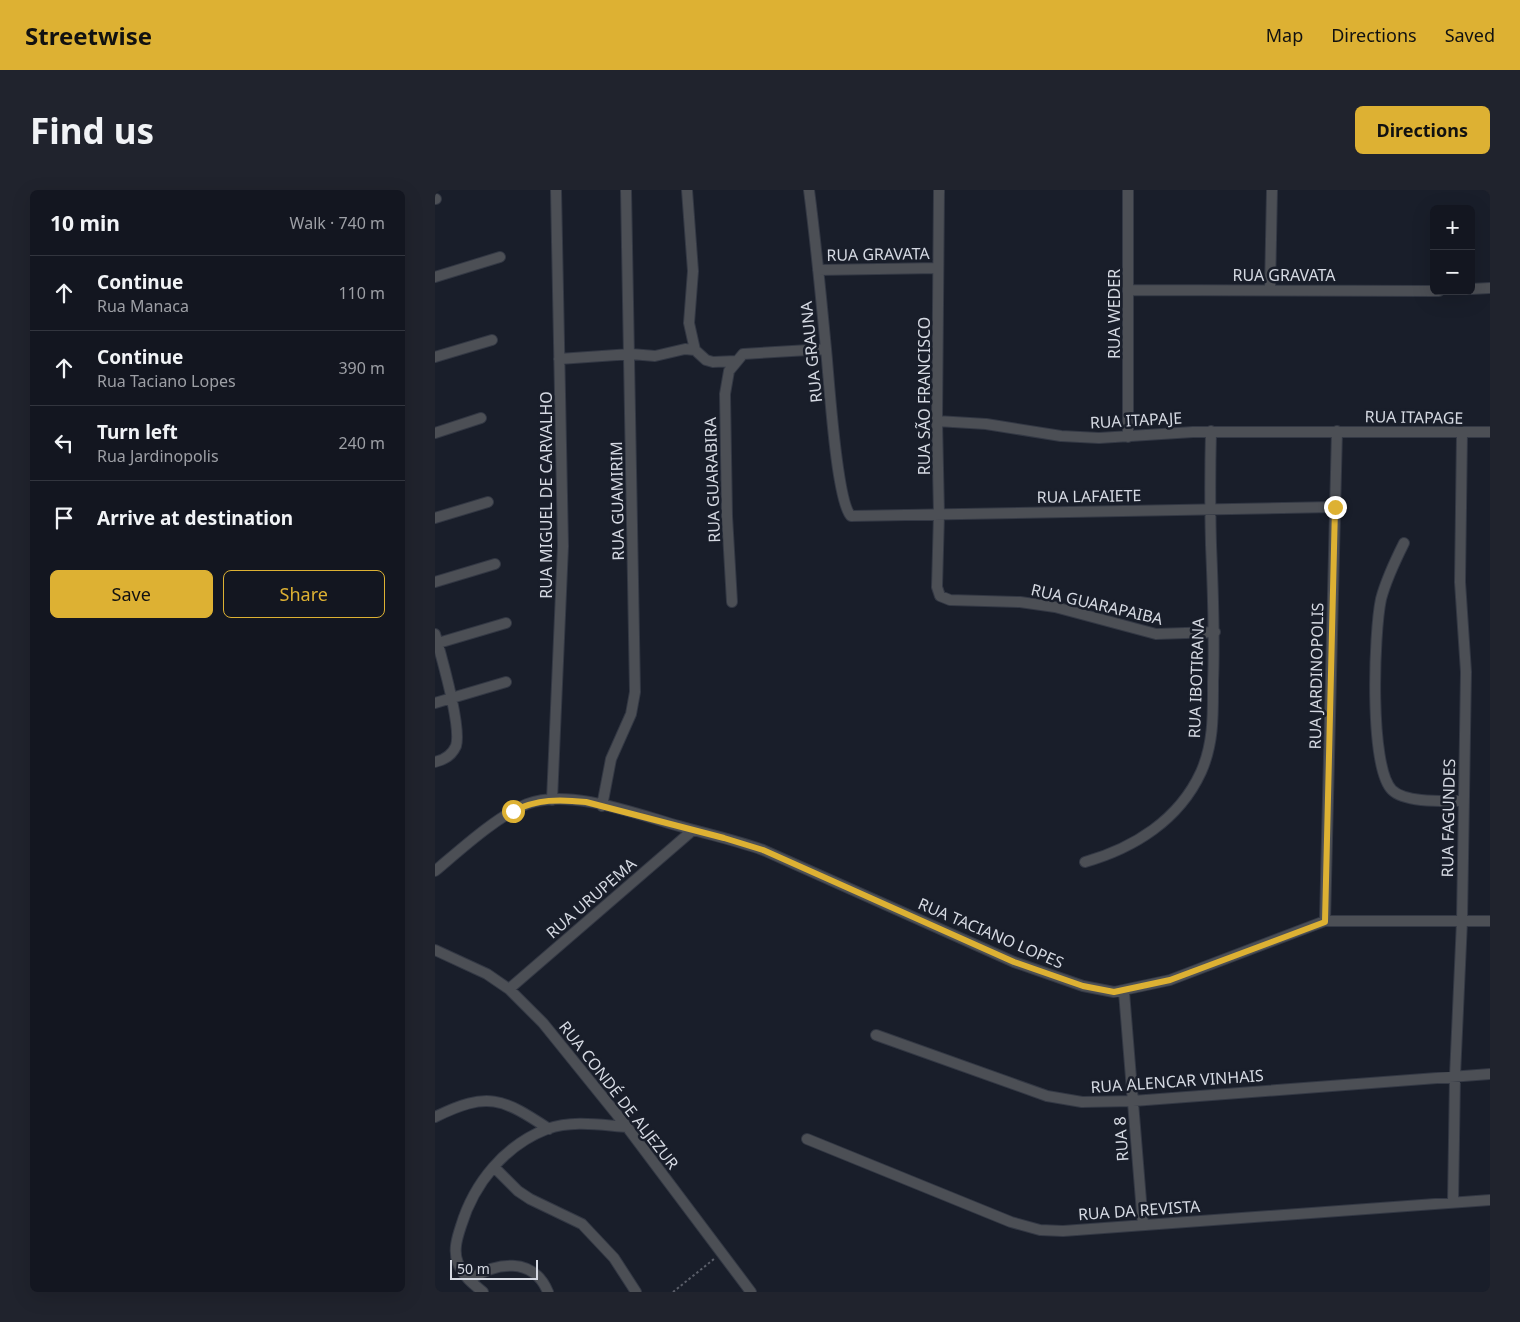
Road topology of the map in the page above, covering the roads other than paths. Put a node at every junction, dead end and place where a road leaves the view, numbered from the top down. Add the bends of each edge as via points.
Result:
1 (556, 190) edge
2 (626, 190) edge
3 (687, 190) edge
4 (809, 190) edge
5 (939, 190) edge
6 (1127, 190) edge
7 (1272, 190) edge
8 (500, 256) dead end
9 (938, 268) junction
10 (818, 270) junction
11 (435, 276) edge
12 (1490, 288) edge
13 (1475, 289) edge
14 (1129, 290) junction
15 (1270, 290) junction
16 (1430, 291) edge
17 (492, 340) dead end
18 (695, 350) junction
19 (826, 350) junction
20 (631, 354) junction
21 (435, 357) edge
22 (559, 359) junction
23 (736, 361) junction
24 (481, 418) dead end
25 (937, 421) junction
26 (1211, 431) junction
27 (1337, 431) junction
28 (1490, 432) edge
29 (435, 433) edge
30 (1462, 433) junction
31 (1128, 437) junction
32 (488, 502) dead end
33 (1335, 507) junction
34 (1210, 510) junction
35 (846, 511) joint
36 (939, 514) junction
37 (435, 518) edge
38 (1404, 543) dead end
39 (495, 564) dead end
40 (435, 582) edge
41 (944, 599) joint
42 (732, 602) dead end
43 (506, 623) dead end
44 (1215, 632) junction
45 (436, 640) edge
46 (506, 682) dead end
47 (450, 698) junction
48 (435, 703) edge
49 (435, 762) edge
50 (551, 800) junction
51 (1462, 801) junction
52 (602, 806) junction
53 (693, 830) junction
54 (1085, 862) dead end
55 (435, 871) edge
56 (1462, 921) junction
57 (1490, 921) edge
58 (1325, 922) junction
59 (435, 950) edge
60 (509, 989) junction
61 (1123, 992) junction
62 (876, 1035) dead end
63 (1490, 1074) edge
64 (1455, 1076) junction
65 (1133, 1101) junction
66 (435, 1117) edge
67 (627, 1127) junction
68 (549, 1129) junction
69 (807, 1139) dead end
70 (494, 1167) junction
71 (1490, 1200) edge
72 (1453, 1203) junction
73 (1143, 1225) junction
74 (469, 1280) junction
75 (483, 1292) edge
76 (548, 1292) edge
77 (636, 1292) edge
78 (751, 1292) edge

1 - 22 street, RUA MIGUEL DE CARVALHO
2 - 20 street, RUA GUAMIRIM
3 - 18 street via 693,271 689,323
4 - 10 street, RUA GRAUNA
5 - 9 street, RUA SÃO FRANCISCO
6 - 14 street, RUA WEDER
7 - 15 street
8 - 11 street
9 - 10 street, RUA GRAVATA
9 - 25 street, RUA SÃO FRANCISCO
10 - 19 street, RUA GRAUNA
12 - 13 street
14 - 15 street, RUA GRAVATA
14 - 31 street, RUA WEDER
15 - 16 street, RUA GRAVATA
17 - 21 street
18 - 20 street via 655,356
18 - 23 street via 713,362
19 - 23 street via 743,354
19 - 35 street, RUA GRAUNA
20 - 22 street
20 - 52 street, RUA GUAMIRIM via 635,692 631,714 611,759
22 - 50 street, RUA MIGUEL DE CARVALHO via 562,590
23 - 42 street, RUA GUARABIRA via 727,378 725,394
24 - 29 street
25 - 31 street, RUA ITAPAJE via 986,424 1081,438
25 - 36 street, RUA SÃO FRANCISCO
26 - 27 street, RUA ITAPAJE
26 - 31 street, RUA ITAPAJE
26 - 34 street, RUA IBOTIRANA
27 - 30 street, RUA ITAPAGE
27 - 33 street, RUA JARDINOPOLIS
28 - 30 street, RUA ITAPAGE
30 - 51 street, RUA FAGUNDES via 1460,582 1466,672
32 - 37 street
33 - 34 street, RUA LAFAIETE
33 - 58 street, RUA JARDINOPOLIS
34 - 36 street, RUA LAFAIETE
34 - 44 street, RUA IBOTIRANA
35 - 36 street, RUA LAFAIETE via 851,516
36 - 41 street, RUA SÃO FRANCISCO via 937,587
38 - 51 street via 1386,583 1379,610 1375,710 1381,763 1387,782 1395,793 1427,800
39 - 40 street
41 - 44 street, RUA GUARAPAIBA via 1055,607 1156,634
43 - 45 street
44 - 54 street, RUA IBOTIRANA via 1212,735 1193,785 1168,819 1149,833 1126,848
45 - 47 street
46 - 47 street
47 - 48 street
47 - 49 street via 456,746 448,756
50 - 52 street, RUA TACIANO LOPES
50 - 55 street, RUA TACIANO LOPES via 526,805 505,815
51 - 56 street, RUA FAGUNDES
52 - 53 street, RUA TACIANO LOPES
53 - 60 street, RUA URUPEMA
53 - 61 street, RUA TACIANO LOPES via 763,850 1014,962 1083,986
56 - 57 street, RUA TACIANO LOPES
56 - 58 street, RUA TACIANO LOPES
56 - 64 street, RUA FAGUNDES
58 - 61 street, RUA TACIANO LOPES via 1170,980
59 - 60 street, RUA CONDÉ DE ALJEZUR via 487,974
60 - 67 street, RUA CONDÉ DE ALJEZUR via 543,1023
61 - 65 street, RUA 8
62 - 65 street, RUA ALENCAR VINHAIS via 1047,1096 1082,1102
63 - 64 street, RUA ALENCAR VINHAIS
64 - 65 street, RUA ALENCAR VINHAIS
64 - 72 street, RUA FAGUNDES
65 - 73 street, RUA 8
66 - 68 street via 477,1100 491,1099 513,1106
67 - 68 street via 578,1123
67 - 78 street, RUA CONDÉ DE ALJEZUR
68 - 70 street via 518,1144
69 - 73 street, RUA DA REVISTA via 1031,1229 1063,1231
70 - 74 street via 483,1178 456,1239 457,1260
70 - 77 street via 529,1199 582,1224 614,1258
71 - 72 street, RUA DA REVISTA
72 - 73 street, RUA DA REVISTA
74 - 75 street
74 - 76 street via 489,1269 519,1266 537,1275

